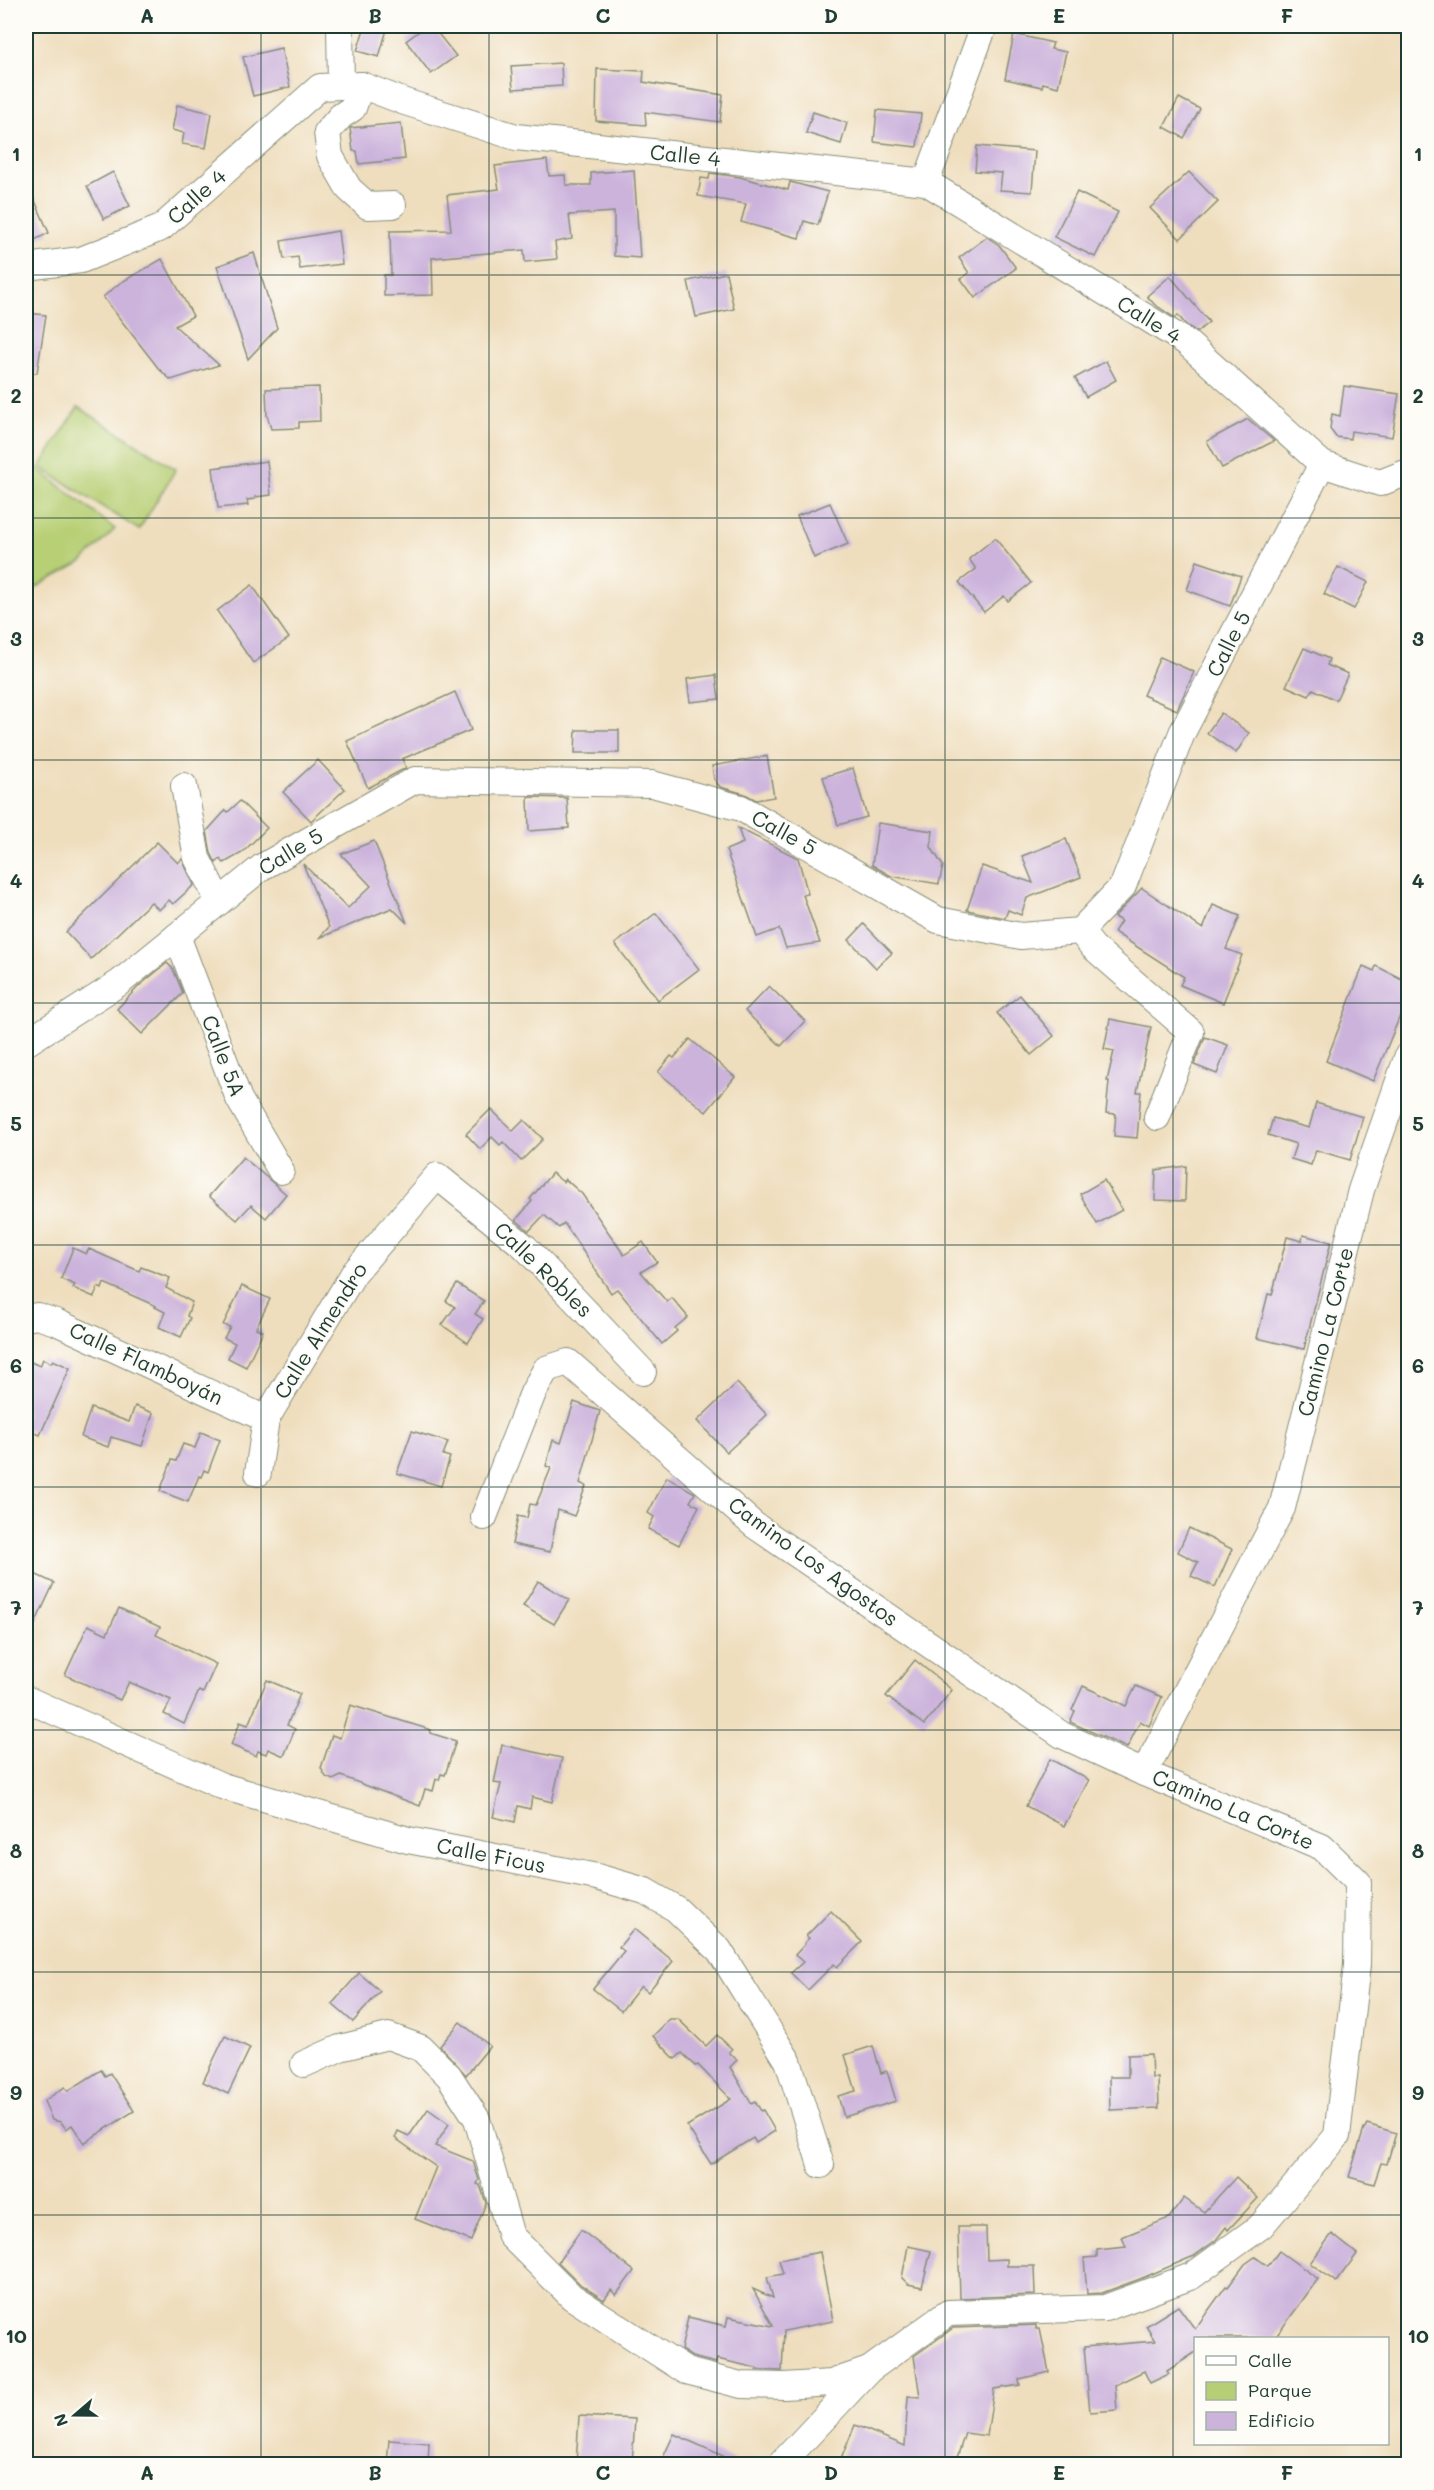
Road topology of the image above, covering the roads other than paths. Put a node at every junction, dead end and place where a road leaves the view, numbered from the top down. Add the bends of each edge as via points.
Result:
1 (340, 26) edge
2 (984, 26) edge
3 (351, 85) junction
4 (926, 182) junction
5 (393, 205) dead end
6 (26, 267) edge
7 (1322, 464) junction
8 (1408, 472) edge
9 (184, 786) dead end
10 (219, 902) junction
11 (1080, 931) junction
12 (177, 936) junction
13 (26, 1043) edge
14 (1408, 1055) edge
15 (1157, 1117) dead end
16 (281, 1171) dead end
17 (437, 1176) joint
18 (26, 1318) edge
19 (643, 1372) dead end
20 (266, 1419) junction
21 (258, 1473) dead end
22 (484, 1517) dead end
23 (26, 1699) edge
24 (1144, 1773) junction
25 (304, 2064) dead end
26 (821, 2165) dead end
27 (869, 2370) junction
28 (781, 2464) edge

1 - 3 street
2 - 4 street
3 - 4 street, Calle 4 via 516,137
3 - 5 street via 353,108 327,132 330,156 349,189 368,206
3 - 6 street, Calle 4 via 320,87 161,228 81,260
4 - 7 street, Calle 4 via 1186,342
7 - 8 street via 1380,483
7 - 11 street, Calle 5 via 1182,733 1123,886
9 - 10 street via 197,858
10 - 11 street, Calle 5 via 261,867 415,780 652,784 741,808 938,920 1021,936
10 - 12 street, Calle 5
11 - 15 street via 1093,947 1191,1032
12 - 13 street, Calle 5 via 119,983
12 - 16 street, Calle 5A via 239,1099
14 - 24 street, Camino La Corte via 1361,1190 1282,1508
17 - 19 street, Calle Robles via 525,1247
17 - 20 street, Calle Almendro via 354,1273
18 - 20 street, Calle Flamboyán via 37,1316 56,1322
20 - 21 street, Calle Almendro
22 - 24 street, Camino Los Agostos via 546,1369 568,1362 754,1525 1062,1735
23 - 26 street, Calle Ficus via 222,1786 408,1840 597,1877 645,1891 676,1910 718,1950 788,2061
24 - 27 street, Camino La Corte via 1322,1847 1358,1882 1357,1965 1337,2136 1261,2226 1192,2276 1105,2308 948,2313
25 - 27 street via 340,2048 388,2036 421,2048 449,2076 477,2119 511,2236 572,2297 686,2371 741,2385 784,2386 831,2383
27 - 28 street, Camino La Corte

